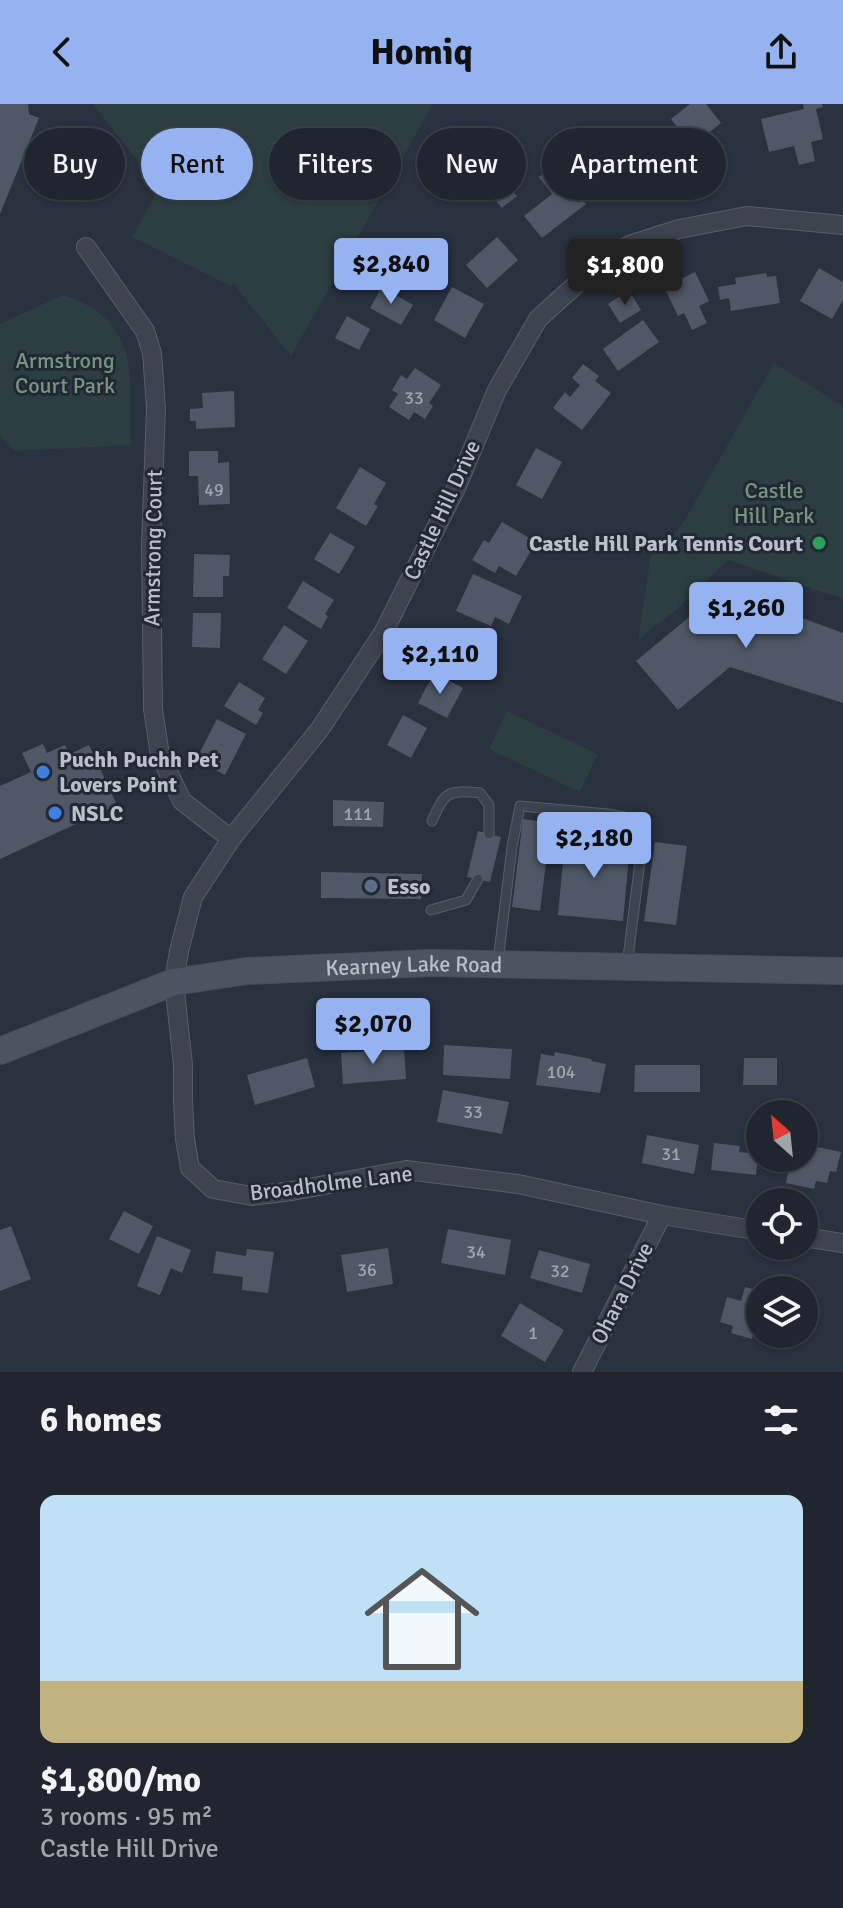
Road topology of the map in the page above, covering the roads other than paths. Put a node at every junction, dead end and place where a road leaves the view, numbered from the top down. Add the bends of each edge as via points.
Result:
1 (843, 225) edge
2 (86, 247) dead end
3 (432, 821) dead end
4 (489, 834) dead end
5 (231, 839) junction
6 (478, 879) dead end
7 (431, 910) dead end
8 (497, 965) junction
9 (627, 967) junction
10 (843, 971) edge
11 (174, 982) junction
12 (0, 1051) edge
13 (662, 1215) junction
14 (746, 1229) edge
15 (818, 1239) edge
16 (843, 1243) edge
17 (582, 1372) edge

1 - 5 street, Castle Hill Drive via 747,216 679,229 629,245 538,319 497,390 457,486 383,633 320,729
2 - 5 street, Armstrong Court via 145,331 152,353 153,709 160,755 182,801
3 - 4 lane via 442,799 456,790 480,793 489,805
5 - 11 street, Castle Hill Drive via 193,897
6 - 7 lane via 466,900
8 - 9 main road, Kearney Lake Road
8 - 9 lane via 520,806 645,821
8 - 11 main road, Kearney Lake Road via 247,971
9 - 10 main road, Kearney Lake Road
11 - 12 main road, Kearney Lake Road
11 - 13 street, Broadholme Lane via 190,1168 213,1189 252,1196 406,1170 518,1184
13 - 14 street, Broadholme Lane
13 - 17 street, Ohara Drive
15 - 16 street

